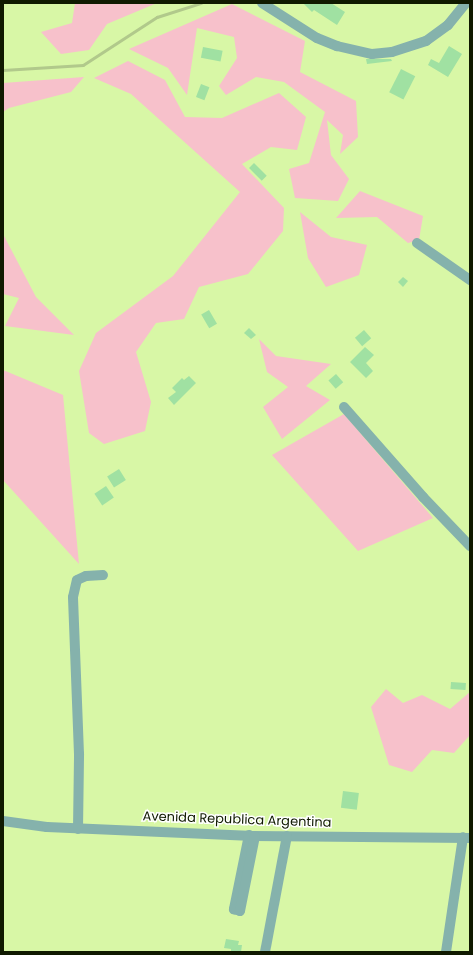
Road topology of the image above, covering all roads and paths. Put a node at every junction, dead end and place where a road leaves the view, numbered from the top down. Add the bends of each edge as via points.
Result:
1 (262, 3) edge
2 (466, 3) edge
3 (417, 243) dead end
4 (470, 280) edge
5 (344, 407) dead end
6 (470, 546) edge
7 (103, 575) dead end
8 (3, 821) edge
9 (78, 829) junction
10 (252, 835) junction
11 (287, 836) junction
12 (466, 838) edge
13 (265, 952) edge
14 (446, 952) edge

1 - 2 street via 317,38 336,46 372,54 414,47 426,41 448,25
3 - 4 street
5 - 6 street
7 - 9 street via 81,577 77,580 73,597 80,754
8 - 9 street, Avenida Republica Argentina
9 - 10 street, Avenida Republica Argentina
10 - 10 street via 240,911 234,909
10 - 11 street, Avenida Republica Argentina
11 - 12 street, Avenida Republica Argentina
11 - 13 street
12 - 14 street

